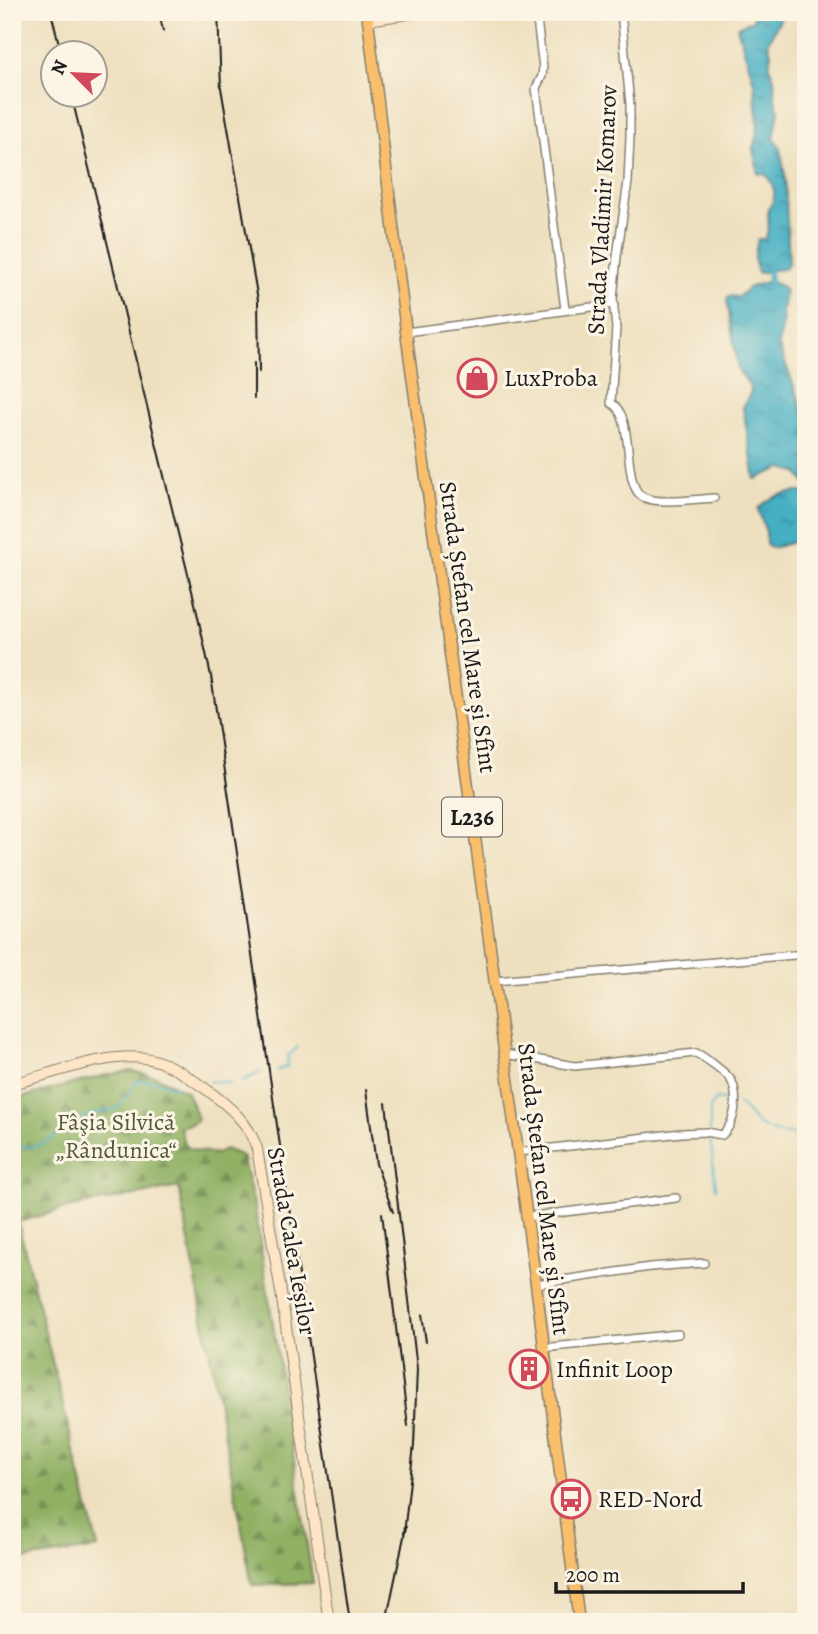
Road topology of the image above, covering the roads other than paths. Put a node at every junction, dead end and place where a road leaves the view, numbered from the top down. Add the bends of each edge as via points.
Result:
1 (421, 12) edge
2 (536, 12) edge
3 (621, 12) edge
4 (368, 16) edge
5 (614, 304) junction
6 (565, 309) junction
7 (406, 332) junction
8 (714, 498) dead end
9 (806, 954) edge
10 (494, 981) junction
11 (505, 1054) junction
12 (12, 1084) edge
13 (518, 1152) junction
14 (676, 1198) dead end
15 (526, 1217) junction
16 (704, 1263) dead end
17 (536, 1284) junction
18 (678, 1334) dead end
19 (543, 1348) junction
20 (329, 1622) edge
21 (579, 1622) edge

1 - 4 street
2 - 6 street via 543,68 536,88
3 - 5 street, Strada Vladimir Komarov via 630,104 628,182
4 - 7 main road, Strada Ștefan cel Mare și Sfînt / L236
5 - 6 street
5 - 8 street, Strada Vladimir Komarov via 611,403 623,419 637,492 646,499
6 - 7 street
7 - 10 main road, Strada Ștefan cel Mare și Sfînt / L236
9 - 10 street
10 - 11 main road, Strada Ștefan cel Mare și Sfînt / L236
11 - 13 main road, Strada Ștefan cel Mare și Sfînt / L236
11 - 13 street via 583,1066 696,1053 732,1081 733,1117 722,1135 681,1133
12 - 20 street, Strada Calea Ieșilor via 106,1060 153,1060 207,1090 235,1111 250,1131 281,1292
13 - 15 main road, Strada Ștefan cel Mare și Sfînt / L236
14 - 15 street
15 - 17 main road, Strada Ștefan cel Mare și Sfînt / L236
16 - 17 street
17 - 19 main road, Strada Ștefan cel Mare și Sfînt / L236
18 - 19 street
19 - 21 main road, Strada Ștefan cel Mare și Sfînt / L236

